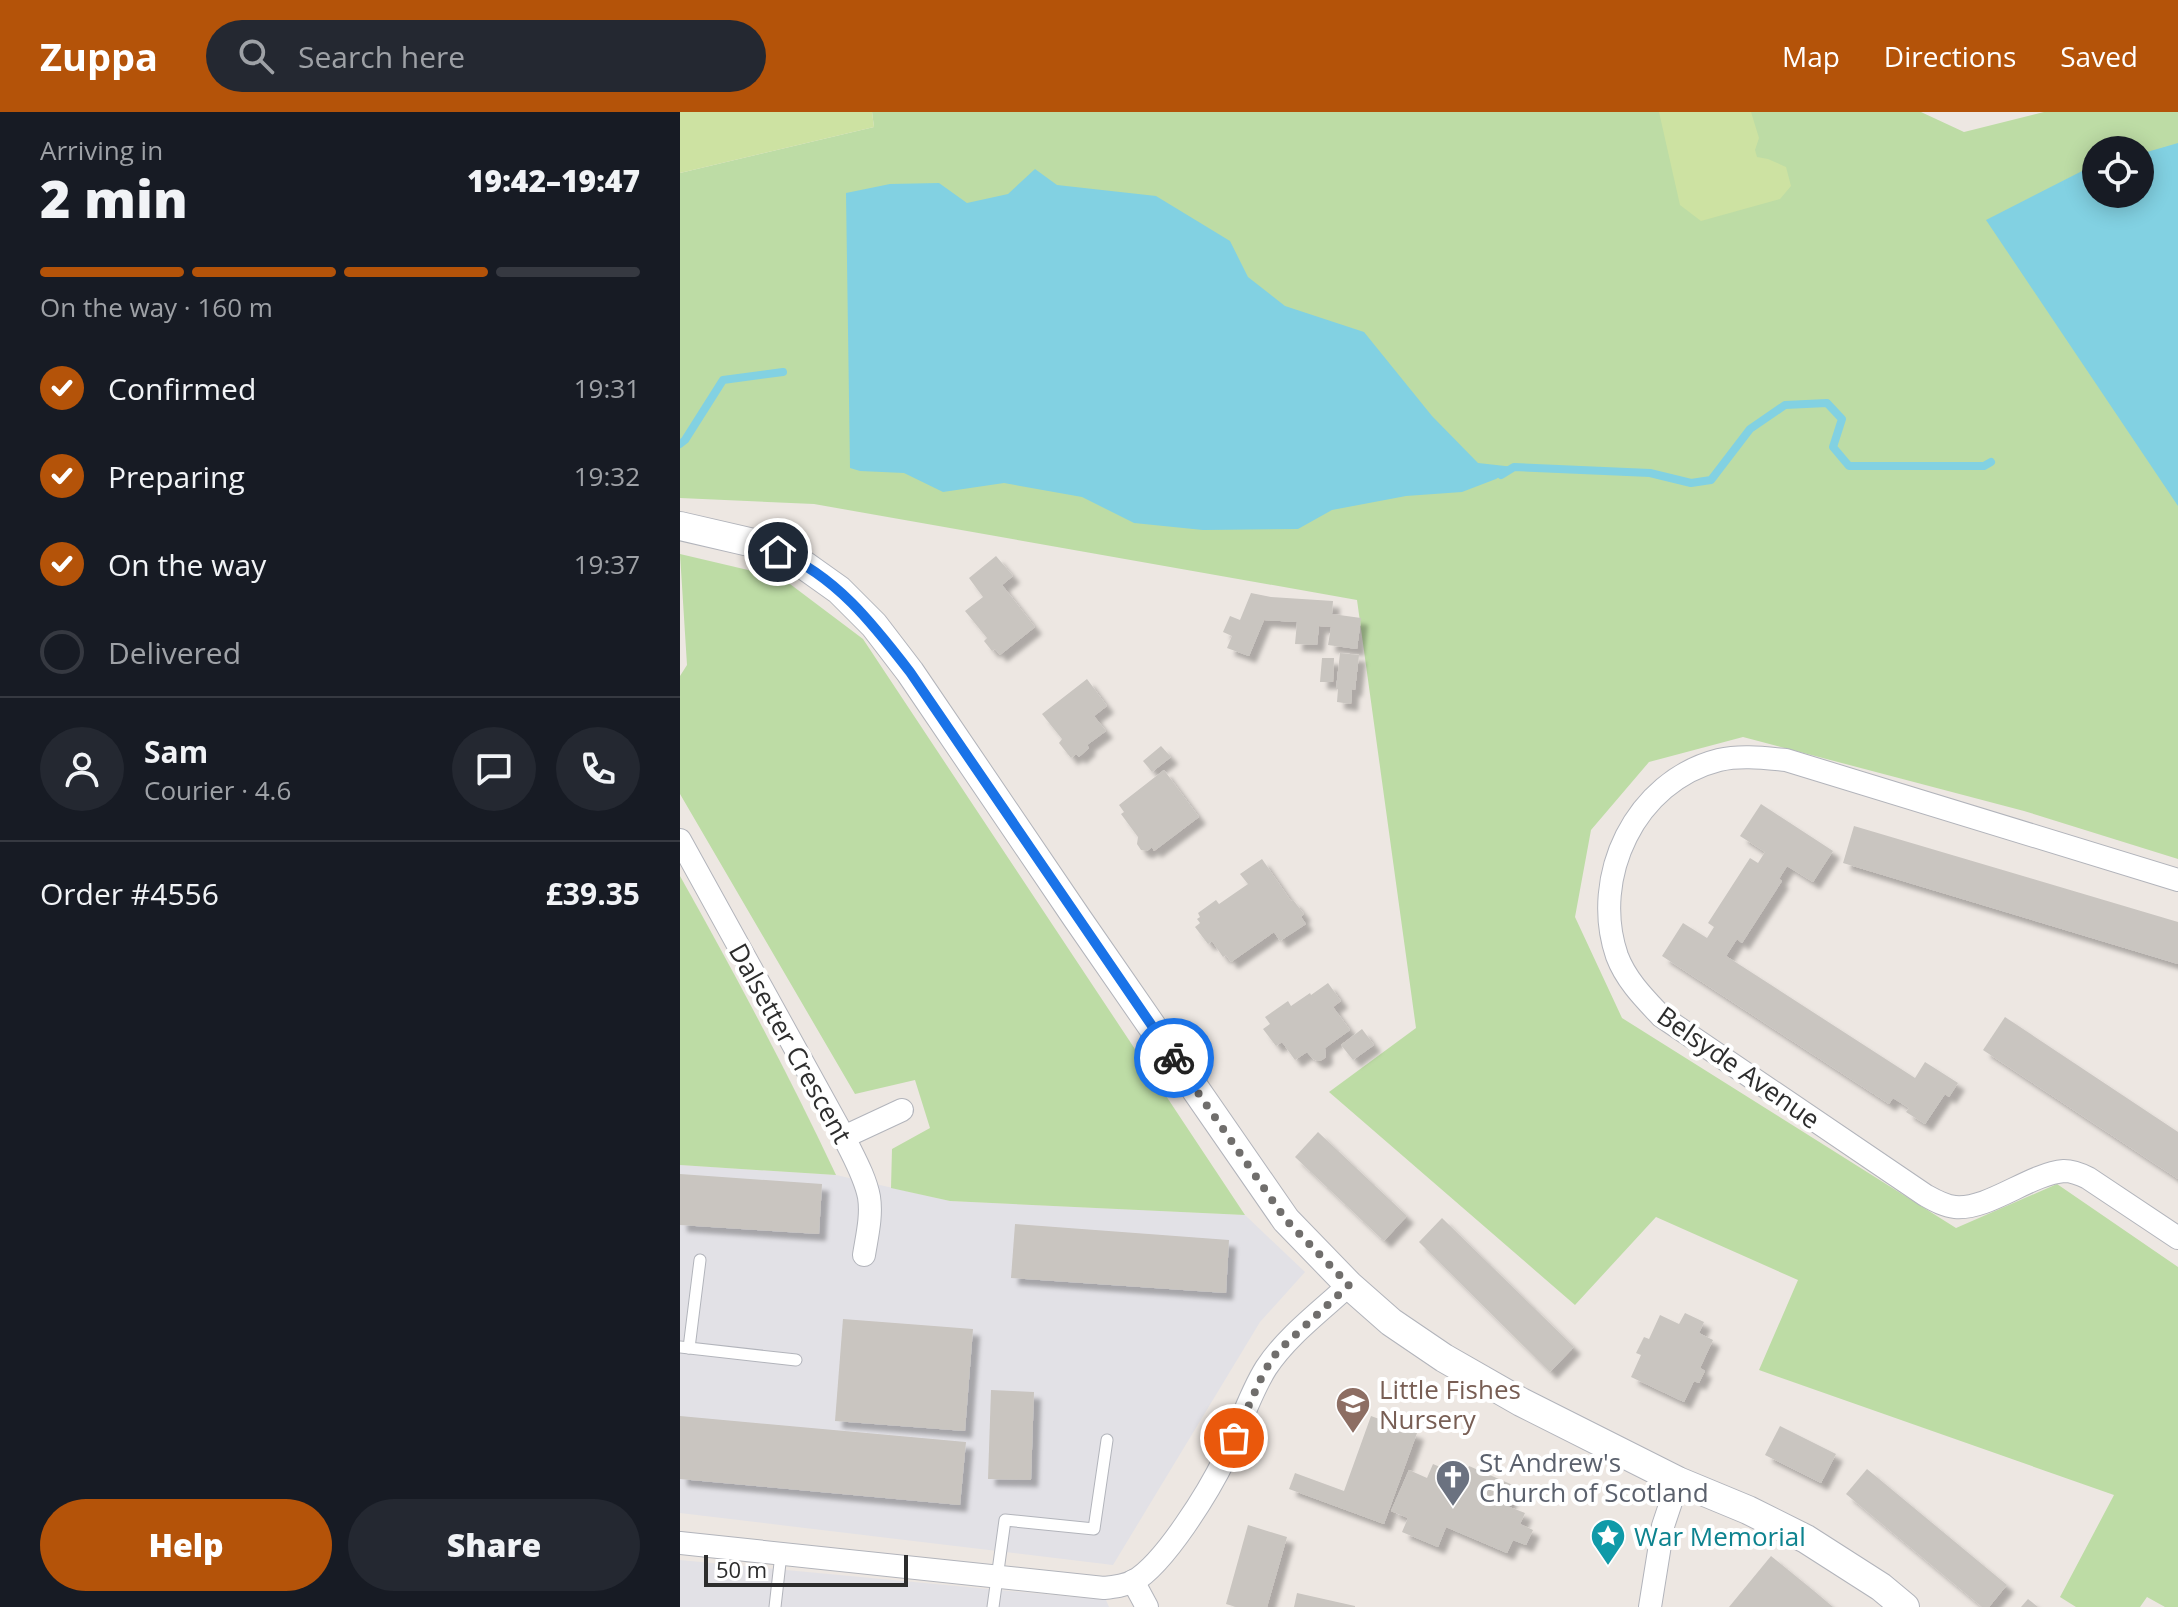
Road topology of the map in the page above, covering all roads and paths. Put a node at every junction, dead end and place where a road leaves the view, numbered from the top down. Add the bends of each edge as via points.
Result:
1 (680, 526) edge
2 (680, 840) edge
3 (2178, 880) edge
4 (902, 1110) dead end
5 (844, 1137) junction
6 (2178, 1238) edge
7 (864, 1255) dead end
8 (700, 1260) dead end
9 (1349, 1285) junction
10 (684, 1348) edge
11 (796, 1360) dead end
12 (1107, 1440) dead end
13 (1678, 1481) junction
14 (680, 1543) edge
15 (781, 1554) junction
16 (997, 1577) junction
17 (1133, 1581) junction
18 (775, 1607) edge
19 (993, 1607) edge
20 (1147, 1607) edge
21 (1650, 1607) edge
22 (1905, 1607) edge

1 - 9 street via 794,558 839,590 874,625 1286,1220
2 - 5 street, Dalsetter Crescent
3 - 6 street, Belsyde Avenue via 1786,760 1752,757 1719,760 1662,790 1626,833 1609,895 1617,956 1635,988 1661,1016 1938,1203 1971,1206 2069,1171
4 - 5 street
5 - 7 street, Dalsetter Crescent via 869,1197
8 - 10 lane
9 - 13 street via 1444,1358
9 - 17 street via 1277,1352 1209,1487 1150,1569
10 - 11 lane
12 - 16 lane via 1094,1529 1005,1520
13 - 21 street via 1663,1526
13 - 22 street via 1806,1539
14 - 15 street
15 - 16 street
15 - 18 lane
16 - 17 street via 1104,1588
16 - 19 lane
17 - 20 street

